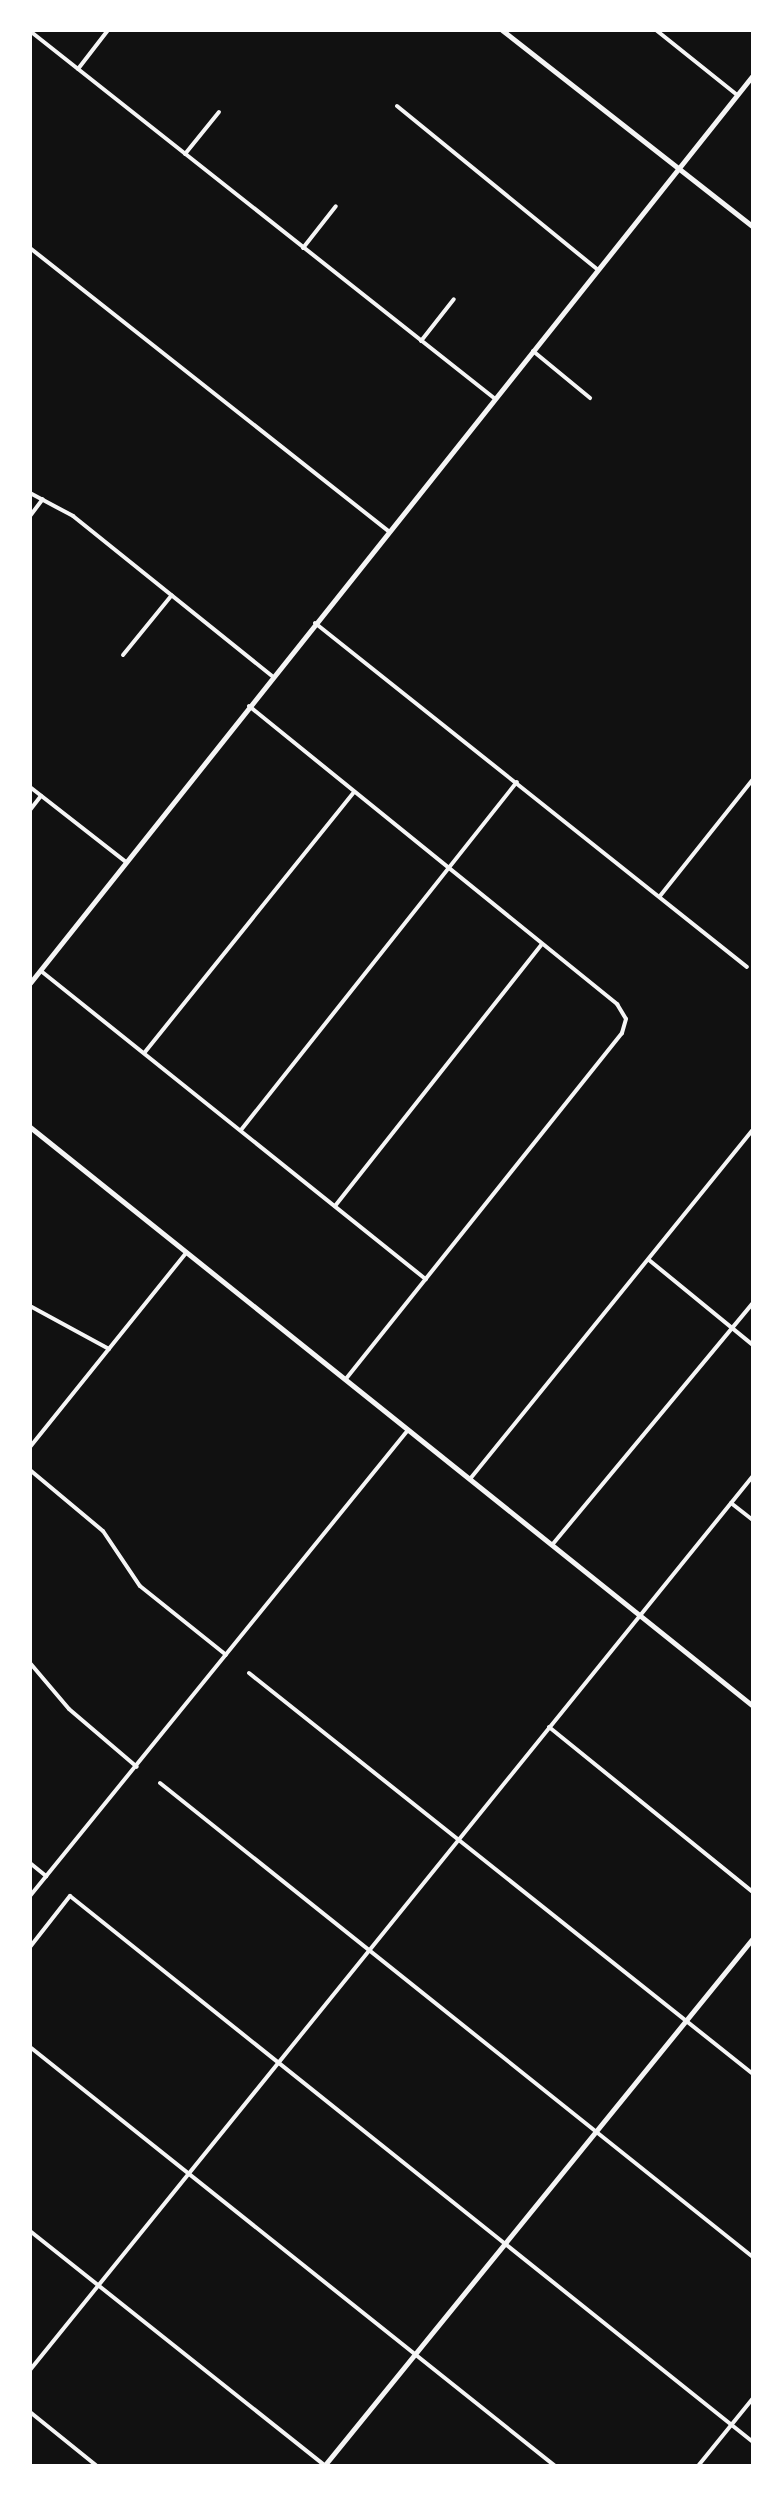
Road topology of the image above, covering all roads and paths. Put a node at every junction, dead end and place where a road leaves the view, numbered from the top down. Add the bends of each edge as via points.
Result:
1 (108, 30) edge
2 (502, 30) edge
3 (656, 30) edge
4 (30, 31) edge
5 (78, 69) junction
6 (753, 75) edge
7 (737, 95) junction
8 (397, 106) dead end
9 (219, 112) dead end
10 (185, 154) junction
11 (678, 167) junction
12 (336, 206) dead end
13 (753, 227) edge
14 (30, 248) edge
15 (303, 248) junction
16 (597, 269) junction
17 (454, 299) dead end
18 (421, 341) junction
19 (532, 350) junction
20 (494, 398) junction
21 (590, 398) dead end
22 (30, 493) edge
23 (43, 499) junction
24 (30, 516) edge
25 (388, 531) junction
26 (172, 595) junction
27 (315, 623) junction
28 (123, 655) dead end
29 (272, 676) junction
30 (249, 706) junction
31 (753, 780) edge
32 (517, 782) junction
33 (30, 787) edge
34 (353, 793) junction
35 (41, 796) junction
36 (30, 810) edge
37 (126, 862) junction
38 (448, 869) junction
39 (660, 896) junction
40 (541, 945) junction
41 (747, 967) dead end
42 (40, 970) junction
43 (30, 983) edge
44 (145, 1052) junction
45 (30, 1127) edge
46 (241, 1130) junction
47 (753, 1130) edge
48 (335, 1206) junction
49 (186, 1253) junction
50 (649, 1260) junction
51 (426, 1279) junction
52 (753, 1303) edge
53 (30, 1306) edge
54 (732, 1328) junction
55 (753, 1345) edge
56 (109, 1349) junction
57 (346, 1379) junction
58 (408, 1430) junction
59 (30, 1447) edge
60 (30, 1470) edge
61 (753, 1476) edge
62 (470, 1479) junction
63 (731, 1503) junction
64 (753, 1520) edge
65 (552, 1545) junction
66 (640, 1617) junction
67 (226, 1655) junction
68 (30, 1663) edge
69 (249, 1673) dead end
70 (753, 1706) edge
71 (549, 1727) junction
72 (137, 1767) junction
73 (160, 1783) dead end
74 (457, 1840) junction
75 (30, 1863) edge
76 (46, 1876) junction
77 (753, 1892) edge
78 (30, 1896) edge
79 (753, 1938) edge
80 (30, 1947) edge
81 (369, 1949) junction
82 (686, 2021) junction
83 (30, 2047) edge
84 (277, 2063) junction
85 (753, 2074) edge
86 (595, 2130) junction
87 (188, 2174) junction
88 (30, 2231) edge
89 (503, 2243) junction
90 (753, 2257) edge
91 (99, 2286) junction
92 (415, 2353) junction
93 (30, 2370) edge
94 (753, 2398) edge
95 (30, 2412) edge
96 (732, 2425) junction
97 (753, 2442) edge
98 (97, 2466) edge
99 (324, 2466) edge
100 (555, 2466) edge
101 (698, 2466) edge

1 - 5 street
2 - 11 street
3 - 7 street
4 - 5 street
5 - 10 street
6 - 7 street
7 - 11 street
8 - 16 street
9 - 10 street
10 - 15 street
11 - 13 street
11 - 16 street
12 - 15 street
14 - 25 street
15 - 18 street
16 - 19 street
17 - 18 street
18 - 20 street
19 - 20 street
19 - 21 street
20 - 25 street
22 - 23 street
23 - 24 street
23 - 26 street via 73,516
25 - 27 street
26 - 28 street
26 - 29 street
27 - 29 street
27 - 32 street
29 - 30 street
30 - 34 street
30 - 37 street
31 - 39 street
32 - 38 street
32 - 39 street
33 - 35 street
34 - 38 street
34 - 44 street
35 - 36 street
35 - 37 street
37 - 42 street
38 - 40 street
38 - 46 street
39 - 41 street
40 - 48 street
40 - 51 street via 617,1004 626,1019 622,1033
42 - 43 street
42 - 44 street
44 - 46 street
45 - 49 street
46 - 48 street
47 - 50 street
48 - 51 street
49 - 56 street
49 - 57 street
50 - 54 street
50 - 62 street
51 - 57 street
52 - 54 street
53 - 56 street
54 - 55 street
54 - 65 street
56 - 59 street
57 - 58 street
58 - 62 street
58 - 67 street
60 - 67 street via 103,1531 140,1586
61 - 63 street
62 - 65 street
63 - 64 street
63 - 66 street
65 - 66 street
66 - 70 street
66 - 71 street
67 - 72 street
68 - 72 street via 69,1709
69 - 74 street
71 - 74 street
71 - 77 street
72 - 76 street
73 - 81 street
74 - 81 street
74 - 82 street
75 - 76 street
76 - 78 street
79 - 82 street
80 - 84 street via 70,1896
81 - 84 street
81 - 86 street
82 - 85 street
82 - 86 street
83 - 87 street
84 - 87 street
84 - 89 street
86 - 89 street
86 - 90 street
87 - 91 street
87 - 92 street
88 - 91 street
89 - 92 street
89 - 96 street
91 - 93 street
91 - 99 street
92 - 99 street
92 - 100 street
94 - 96 street
95 - 98 street
96 - 97 street
96 - 101 street

